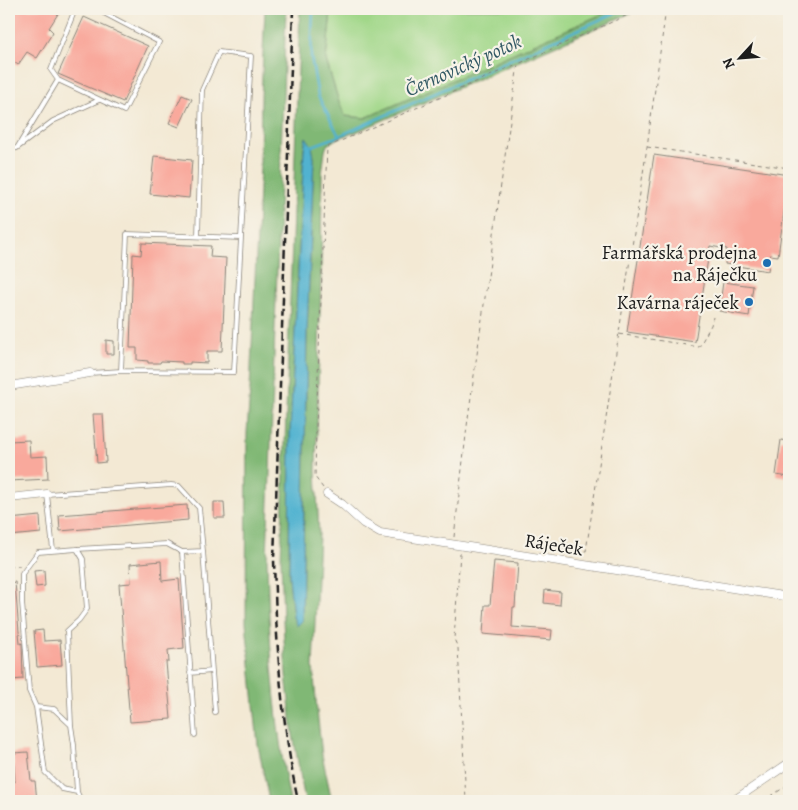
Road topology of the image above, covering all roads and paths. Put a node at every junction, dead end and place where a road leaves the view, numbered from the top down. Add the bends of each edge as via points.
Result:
1 (641, 9) edge
2 (666, 9) edge
3 (518, 64) junction
4 (58, 80) junction
5 (99, 100) junction
6 (647, 147) junction
7 (17, 148) junction
8 (9, 150) edge
9 (789, 168) edge
10 (198, 236) junction
11 (241, 238) junction
12 (713, 317) dead end
13 (619, 334) junction
14 (121, 371) junction
15 (90, 372) joint
16 (9, 386) edge
17 (47, 494) junction
18 (327, 494) joint
19 (9, 498) edge
20 (457, 546) junction
21 (77, 549) junction
22 (53, 550) junction
23 (204, 550) junction
24 (182, 552) junction
25 (541, 559) junction
26 (29, 565) junction
27 (9, 567) edge
28 (789, 597) edge
29 (212, 672) junction
30 (190, 673) junction
31 (36, 707) junction
32 (215, 712) dead end
33 (71, 725) junction
34 (195, 735) dead end
35 (789, 763) edge
36 (789, 784) edge
37 (77, 792) junction
38 (81, 801) edge
39 (466, 801) edge
40 (733, 801) edge
41 (764, 801) edge

1 - 3 path
2 - 6 path
3 - 18 path via 327,147 315,477
3 - 20 path via 468,418
4 - 5 lane
4 - 5 lane via 51,70 74,12 100,11 159,42 124,112
4 - 7 lane
5 - 7 lane via 53,121
6 - 9 path
6 - 13 path
7 - 8 lane
10 - 11 lane
10 - 11 lane via 202,90 219,52 251,56
10 - 14 lane via 127,234
11 - 14 lane via 234,372
12 - 13 path via 699,346
13 - 25 path via 586,551 552,548 545,550
14 - 15 lane
15 - 16 street
17 - 19 street
17 - 22 lane
17 - 23 lane via 179,486 199,508
18 - 20 street, Ráječek via 363,524 380,533
20 - 25 street, Ráječek
20 - 39 path via 454,639 458,648
21 - 22 lane
21 - 24 lane via 167,544
21 - 33 lane via 83,559 87,609 67,631
22 - 26 lane via 38,552
23 - 24 lane
23 - 29 lane
24 - 30 lane
25 - 28 street, Ráječek
26 - 27 path
26 - 31 lane via 22,574 22,602 29,691
29 - 30 lane
29 - 32 lane
30 - 34 lane
31 - 33 lane via 54,709
31 - 37 lane via 45,772 62,789
33 - 37 lane
35 - 40 street
36 - 41 path
37 - 38 lane

